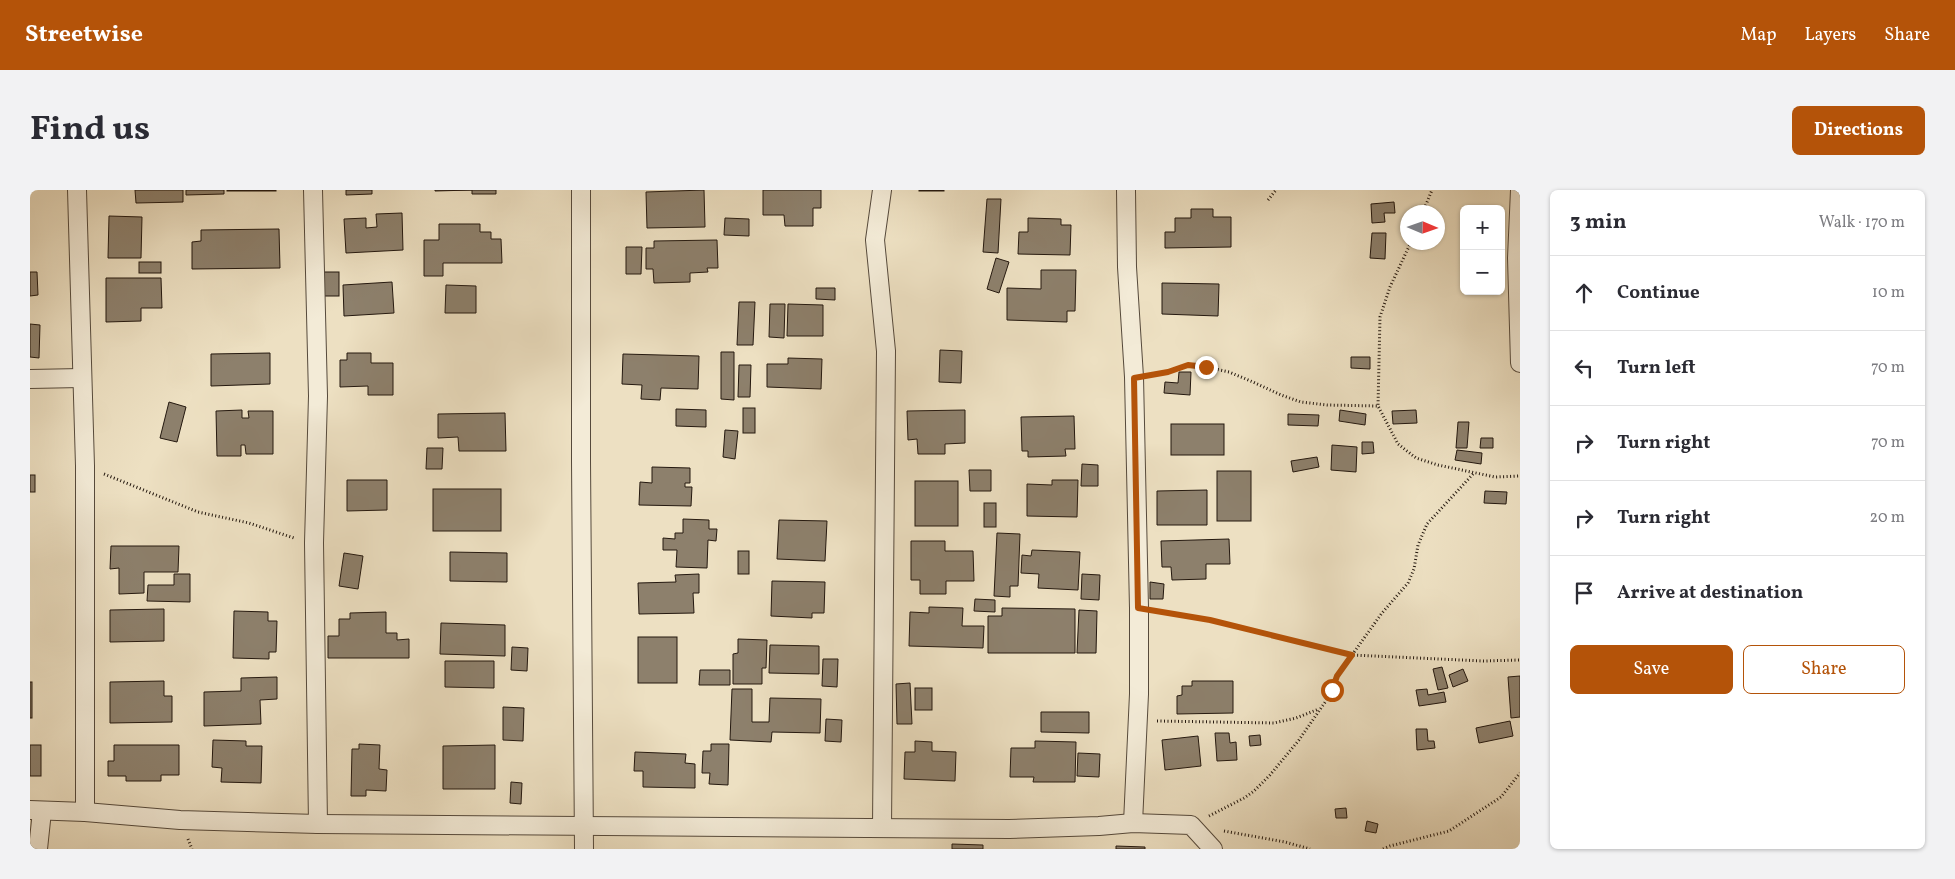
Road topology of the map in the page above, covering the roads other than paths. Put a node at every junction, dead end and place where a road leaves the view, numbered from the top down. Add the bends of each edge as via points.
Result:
1 (77, 190) edge
2 (313, 190) edge
3 (581, 190) edge
4 (882, 190) edge
5 (1126, 190) edge
6 (1520, 190) edge
7 (1520, 363) edge
8 (81, 378) junction
9 (30, 379) edge
10 (36, 810) edge
11 (85, 812) junction
12 (1133, 823) junction
13 (318, 824) junction
14 (584, 827) junction
15 (882, 827) junction
16 (38, 849) edge
17 (584, 849) edge
18 (1213, 849) edge

1 - 8 street
2 - 13 street via 318,396 314,542
3 - 14 street
4 - 15 street via 875,240 886,351
5 - 12 street via 1134,378 1138,608 1138,721
6 - 7 street via 1517,258
8 - 9 street
8 - 11 street via 85,466
10 - 11 street
10 - 16 street
11 - 13 street via 180,820
12 - 15 street via 1009,829
12 - 18 street via 1191,825
13 - 14 street
14 - 15 street
14 - 17 street

